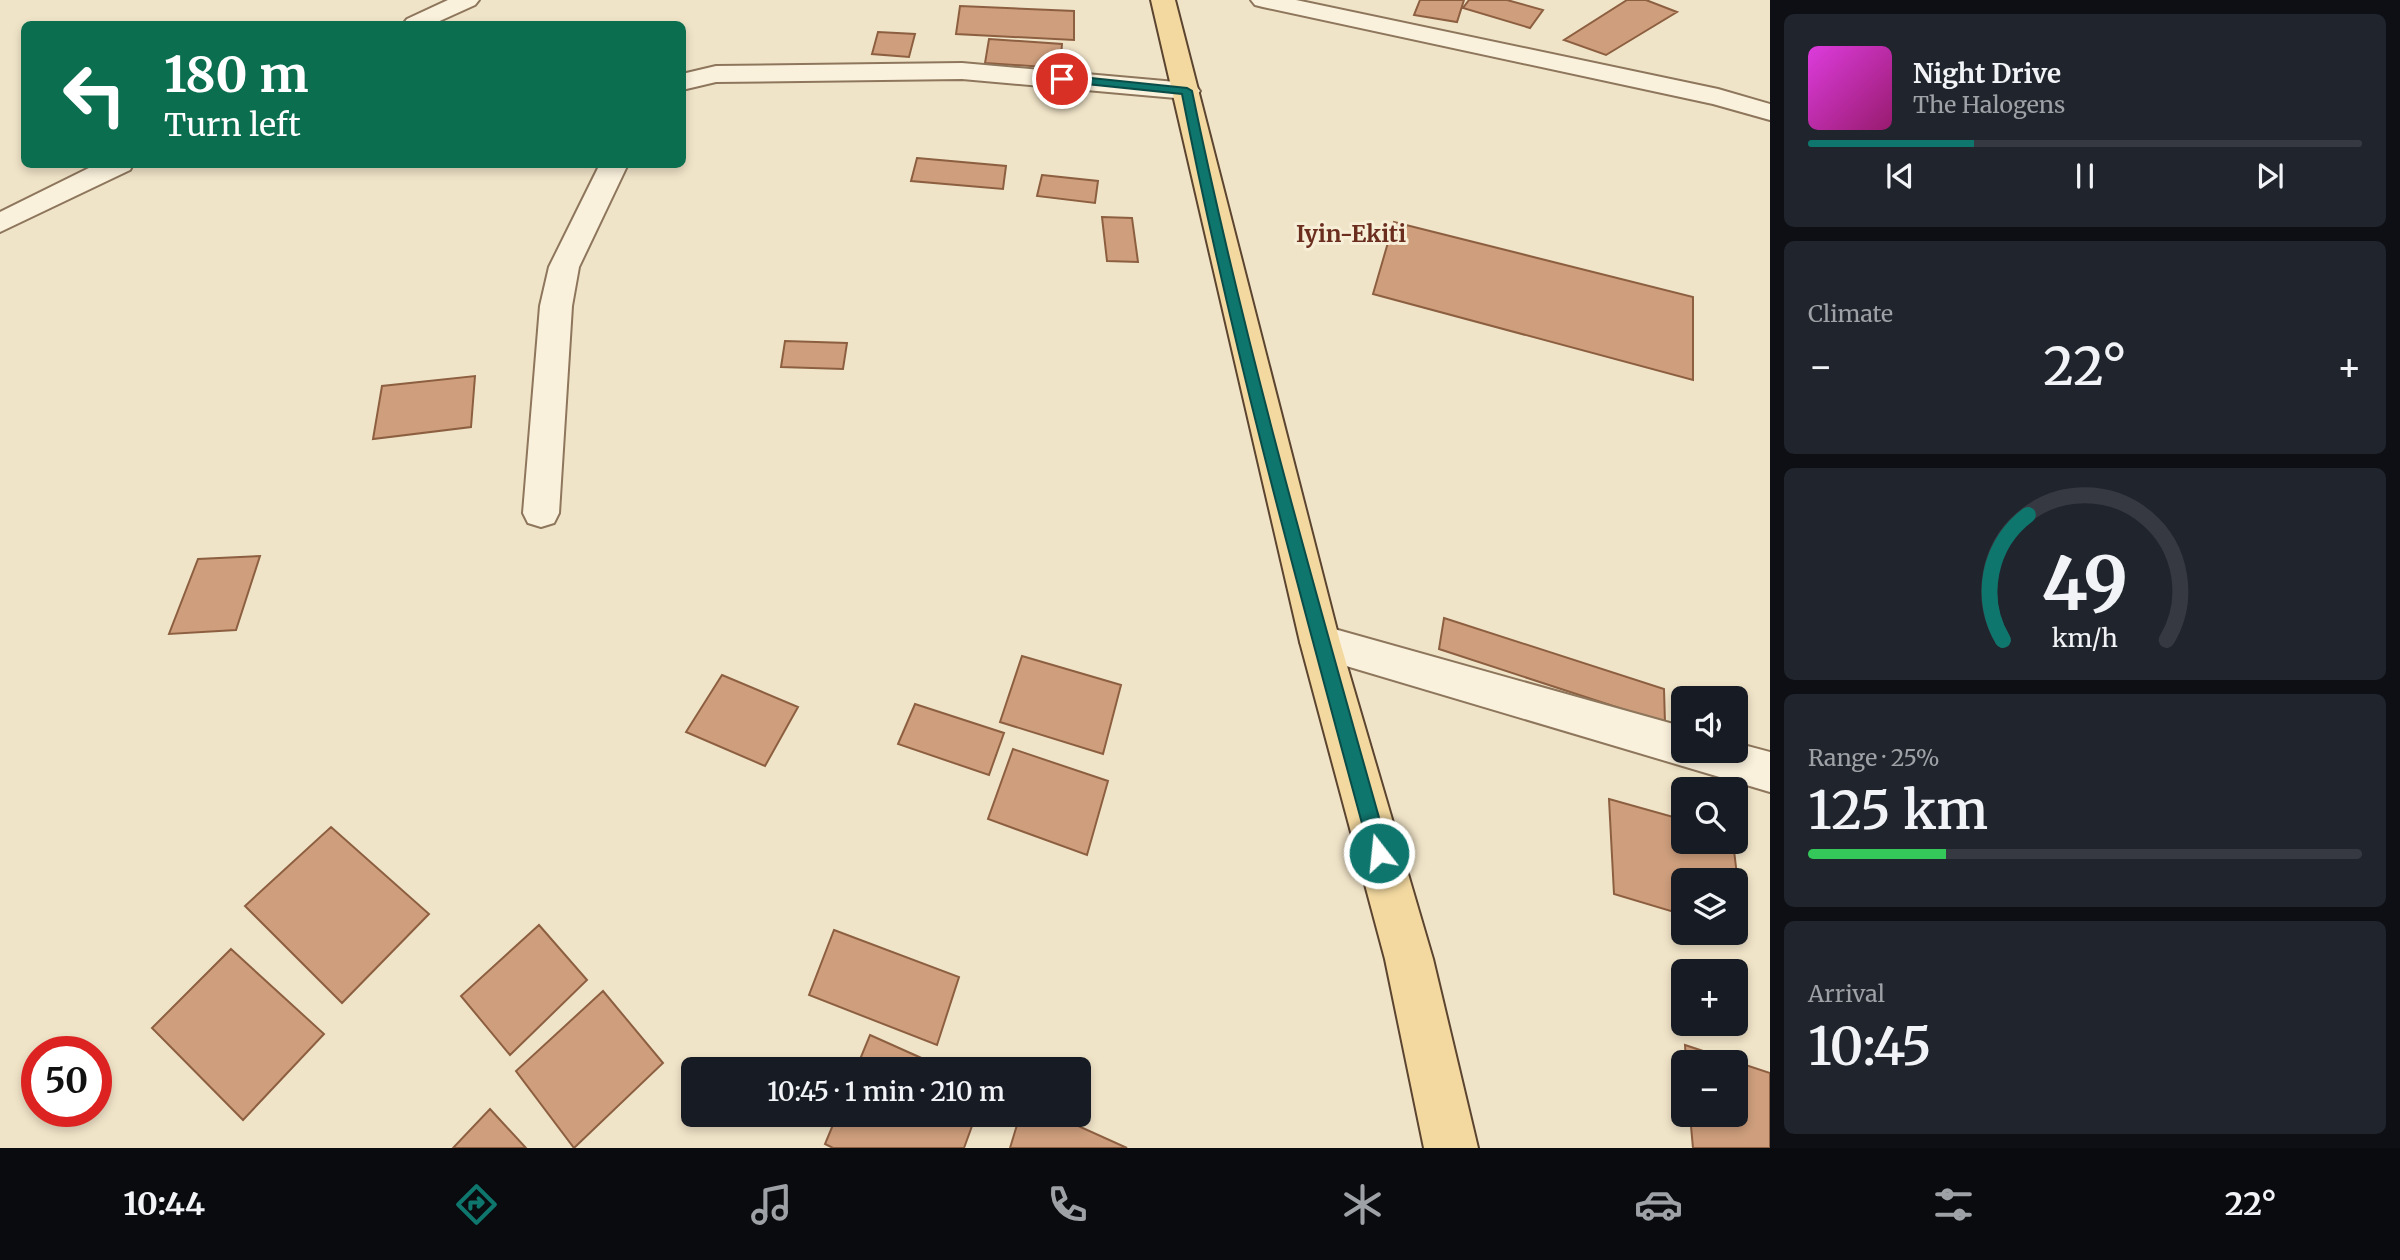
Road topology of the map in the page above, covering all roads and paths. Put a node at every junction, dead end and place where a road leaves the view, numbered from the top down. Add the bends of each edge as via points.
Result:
1 (467, 0) edge
2 (1163, 0) edge
3 (1263, 0) edge
4 (422, 21) edge
5 (686, 81) edge
6 (1187, 91) junction
7 (1770, 112) edge
8 (112, 168) edge
9 (612, 168) edge
10 (0, 223) edge
11 (541, 513) dead end
12 (1320, 642) junction
13 (1671, 743) edge
14 (1738, 763) edge
15 (1770, 772) edge
16 (1451, 1148) edge

1 - 4 street
2 - 6 main road
3 - 7 street
5 - 6 street via 716,74 962,71
6 - 12 main road via 1206,186
8 - 10 street
9 - 11 street via 564,267 556,306
12 - 13 street
12 - 16 main road via 1409,959
14 - 15 street

